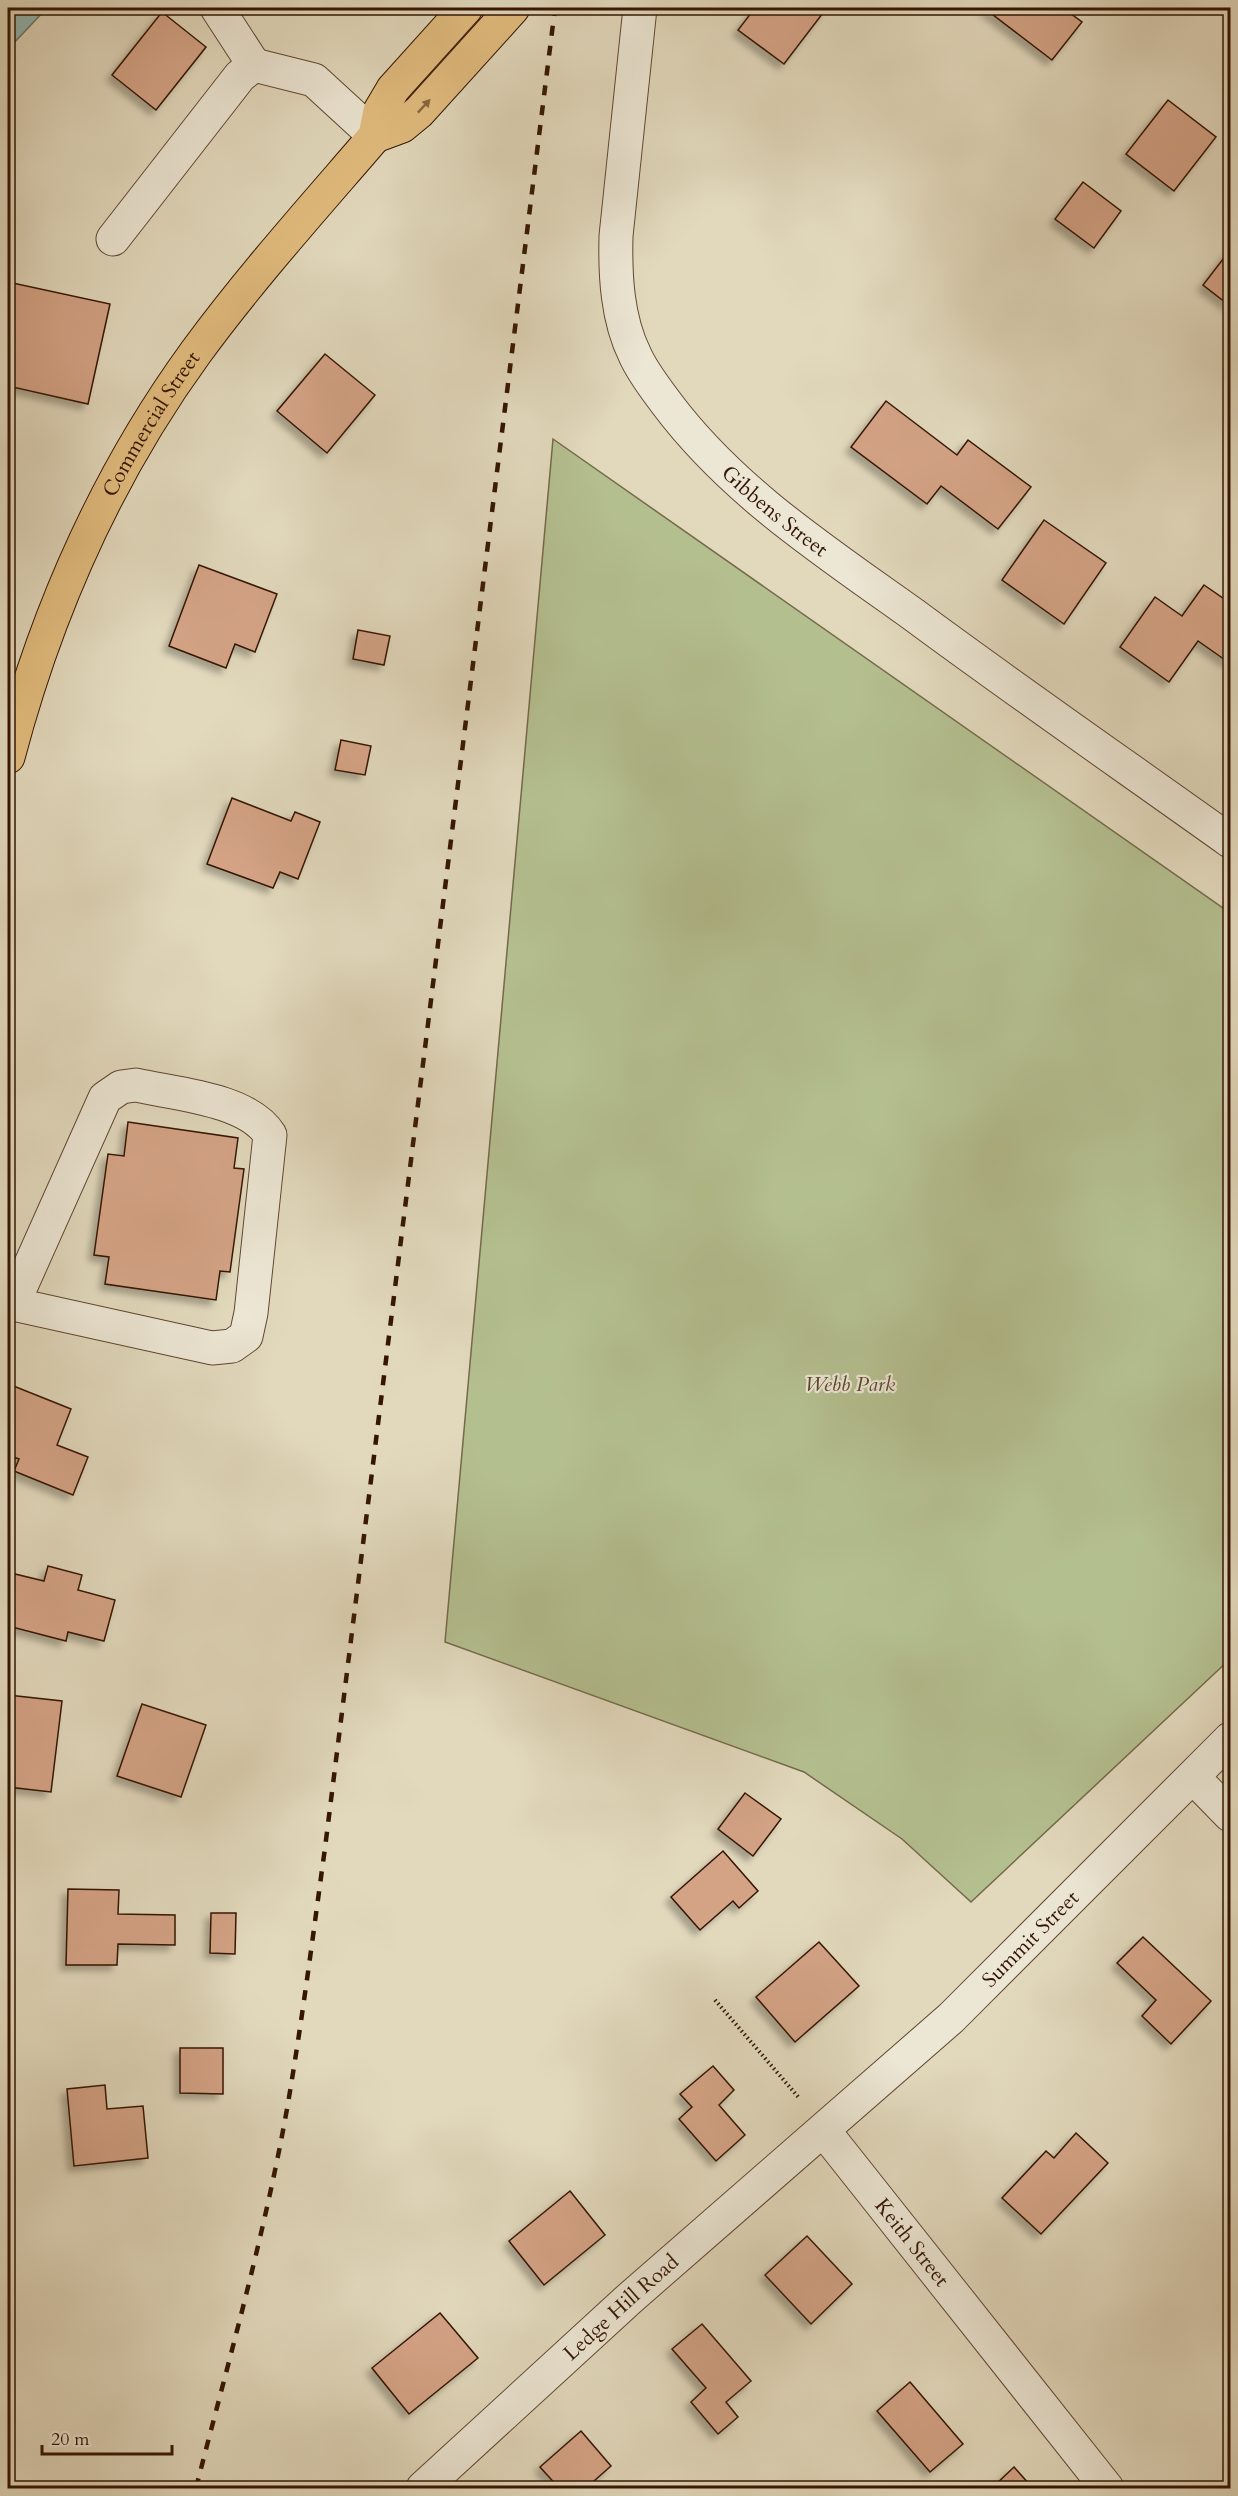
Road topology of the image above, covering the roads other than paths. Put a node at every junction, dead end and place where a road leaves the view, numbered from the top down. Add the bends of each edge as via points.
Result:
1 (216, 8) edge
2 (466, 8) edge
3 (513, 8) edge
4 (638, 22) edge
5 (254, 65) junction
6 (375, 136) junction
7 (112, 239) dead end
8 (8, 756) edge
9 (1230, 841) edge
10 (10, 1303) edge
11 (1230, 1739) edge
12 (1193, 1777) junction
13 (1230, 1815) edge
14 (824, 2131) junction
15 (440, 2483) edge
16 (1107, 2488) edge

1 - 5 street
2 - 6 main road, Commercial Street via 393,88 380,111
6 -> 3 main road, Commercial Street via 402,126 419,112
4 - 9 street, Gibbens Street via 615,265 618,297 634,355 653,385 676,416 758,500
5 - 6 street via 314,80
5 - 7 street via 240,76
6 - 8 main road, Commercial Street via 202,344 117,477 52,623
10 - 10 street via 212,1348 232,1346 246,1336 251,1313 270,1135 263,1124 227,1105 136,1085 121,1087 105,1098
11 - 12 street, Summit Street
12 - 13 street
12 - 14 street, Summit Street via 981,1991
14 - 15 street, Ledge Hill Road via 629,2299
14 - 16 street, Keith Street

